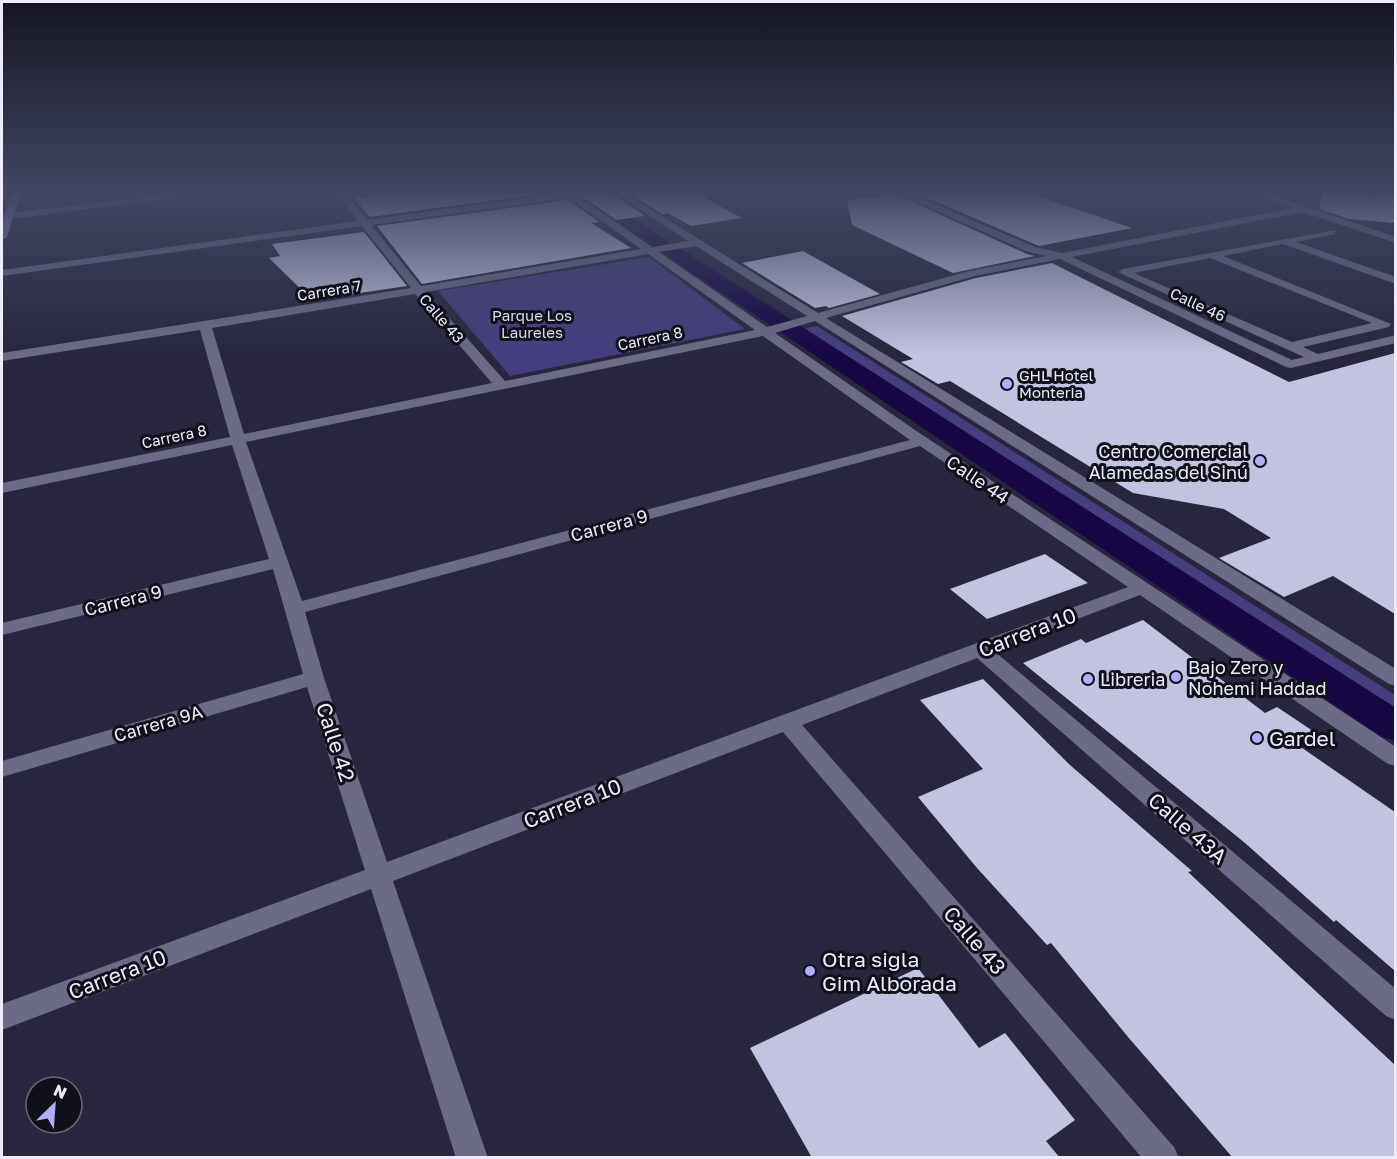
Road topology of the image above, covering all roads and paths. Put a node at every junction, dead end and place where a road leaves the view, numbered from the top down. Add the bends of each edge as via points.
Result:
1 (197, 246) edge
2 (383, 246) edge
3 (651, 246) edge
4 (679, 246) edge
5 (701, 246) edge
6 (1023, 246) edge
7 (1053, 246) edge
8 (1106, 246) edge
9 (1257, 246) edge
10 (1298, 246) edge
11 (1321, 246) edge
12 (657, 250) junction
13 (1059, 255) junction
14 (1211, 255) junction
15 (2, 273) edge
16 (1395, 273) edge
17 (1395, 281) edge
18 (418, 290) junction
19 (811, 319) junction
20 (1390, 323) edge
21 (205, 326) junction
22 (772, 330) junction
23 (1395, 339) edge
24 (1291, 346) junction
25 (2, 357) edge
26 (1317, 358) junction
27 (502, 386) junction
28 (238, 440) junction
29 (922, 441) junction
30 (2, 488) edge
31 (279, 562) junction
32 (1143, 588) junction
33 (295, 609) junction
34 (2, 629) edge
35 (980, 650) junction
36 (314, 678) junction
37 (1395, 680) edge
38 (787, 722) junction
39 (1395, 758) edge
40 (2, 769) edge
41 (380, 875) junction
42 (1395, 1007) edge
43 (2, 1017) edge
44 (472, 1158) edge
45 (1162, 1158) edge

1 - 15 street
2 - 18 street, Calle 43
3 - 12 street, Calle 44
4 - 12 street, Carrera 7
5 - 19 street
6 - 13 street, Calle 46
7 - 13 street, Calle 46
8 - 13 street, Carrera 8
9 - 14 street
10 - 17 street
11 - 16 street
12 - 18 street, Carrera 7
12 - 22 street, Calle 44
13 - 19 street, Carrera 8 via 973,273
13 - 26 street, Calle 46 via 1291,364
14 - 20 street
14 - 24 street via 1123,272
18 - 21 street, Carrera 7
18 - 27 street, Calle 43
19 - 22 street, Carrera 8
19 - 37 street
20 - 24 street
21 - 25 street, Carrera 7
21 - 28 street, Calle 42
22 - 27 street, Carrera 8
22 - 29 street, Calle 44
23 - 26 street
24 - 26 street
27 - 28 street, Carrera 8
28 - 30 street, Carrera 8
28 - 31 street, Calle 42
29 - 32 street, Calle 44
29 - 33 street, Carrera 9
31 - 33 street, Calle 42
31 - 34 street, Carrera 9
32 - 35 street, Carrera 10
32 - 39 street, Calle 44
33 - 36 street, Calle 42
35 - 38 street, Carrera 10
35 - 42 street, Calle 43A
36 - 40 street, Carrera 9A
36 - 41 street, Calle 42
38 - 41 street, Carrera 10
38 - 45 street, Calle 43
41 - 43 street, Carrera 10
41 - 44 street, Calle 42

